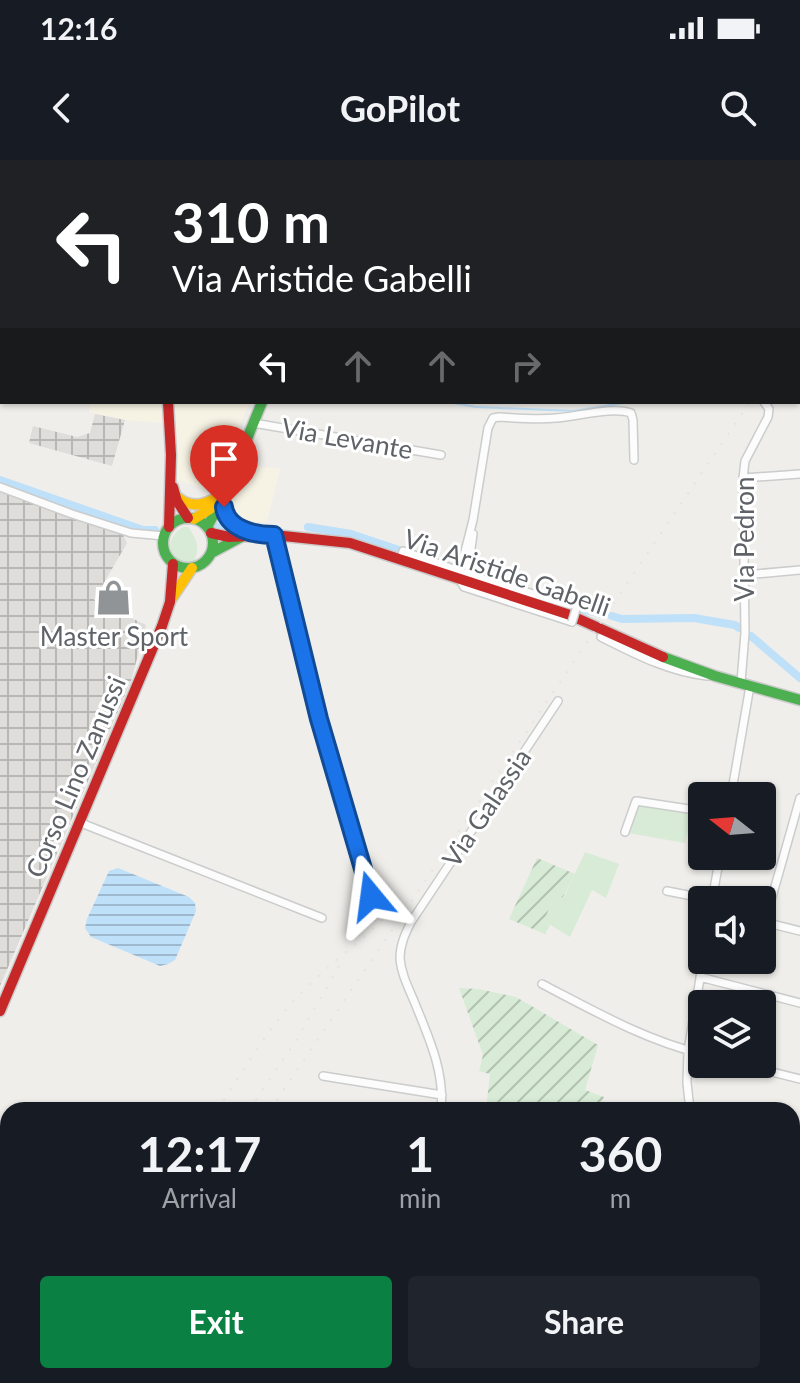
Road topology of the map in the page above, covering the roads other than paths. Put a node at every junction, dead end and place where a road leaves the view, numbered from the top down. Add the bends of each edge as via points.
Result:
1 (168, 404) edge
2 (261, 404) edge
3 (766, 404) edge
4 (253, 423) junction
5 (441, 455) dead end
6 (634, 460) dead end
7 (170, 471) junction
8 (800, 474) edge
9 (743, 478) junction
10 (0, 487) edge
11 (174, 493) junction
12 (224, 493) junction
13 (191, 518) junction
14 (209, 530) junction
15 (166, 532) junction
16 (270, 535) junction
17 (242, 537) junction
18 (211, 553) junction
19 (173, 564) junction
20 (192, 568) junction
21 (800, 570) edge
22 (744, 575) junction
23 (463, 576) junction
24 (170, 602) junction
25 (601, 637) dead end
26 (725, 678) junction
27 (745, 684) junction
28 (800, 700) edge
29 (558, 701) dead end
30 (733, 782) edge
31 (800, 798) edge
32 (688, 809) edge
33 (81, 823) junction
34 (625, 832) dead end
35 (774, 886) edge
36 (667, 891) dead end
37 (688, 895) edge
38 (371, 896) dead end
39 (322, 918) dead end
40 (776, 925) edge
41 (800, 931) edge
42 (701, 974) edge
43 (700, 977) junction
44 (542, 984) dead end
45 (698, 990) edge
46 (800, 1003) edge
47 (0, 1011) edge
48 (688, 1051) joint
49 (776, 1073) edge
50 (323, 1076) dead end
51 (800, 1079) edge
52 (442, 1095) junction
53 (442, 1102) edge
54 (689, 1102) edge

1 - 7 main road
2 - 4 main road
3 - 9 street, Via Pedron via 768,417 745,461
4 - 5 street, Via Levante
4 - 12 main road
6 - 23 street via 628,411 496,417 488,428
7 - 11 main road
7 - 15 main road
8 - 9 street
9 - 22 street, Via Pedron
10 - 15 street via 131,533
11 - 12 main road via 195,505
11 - 13 main road
12 - 13 main road via 210,509
12 - 14 main road
12 - 16 main road, Via Aristide Gabelli via 225,515 235,526
13 - 14 main road
13 - 15 main road via 174,522
14 - 17 main road, Via Aristide Gabelli
14 - 18 main road
15 - 19 main road via 163,549
16 - 17 main road, Via Aristide Gabelli
16 - 23 main road, Via Aristide Gabelli via 350,543
16 - 38 street
17 - 18 main road, Via Aristide Gabelli
18 - 20 main road
19 - 20 main road
19 - 24 main road, Corso Lino Zanussi
20 - 24 main road, Corso Lino Zanussi
21 - 22 street
22 - 27 street, Via Pedron
23 - 23 street, bridge via 464,587 572,622 577,607
23 - 26 main road, Via Aristide Gabelli
24 - 33 main road, Corso Lino Zanussi
25 - 26 street, Via Aristide Gabelli via 688,674
26 - 27 main road, Via Aristide Gabelli
27 - 28 main road, Via Aristide Gabelli
27 - 30 street, Via Pedron
29 - 52 street, Via Galassia via 404,935 403,975 431,1043
31 - 35 street
32 - 34 street via 636,801
33 - 39 street
33 - 47 main road, Corso Lino Zanussi
36 - 37 street
40 - 41 street
42 - 43 street
43 - 45 street
43 - 46 street
44 - 48 street via 629,1029
48 - 54 street
49 - 51 street
50 - 52 street
52 - 53 street, Via Galassia

